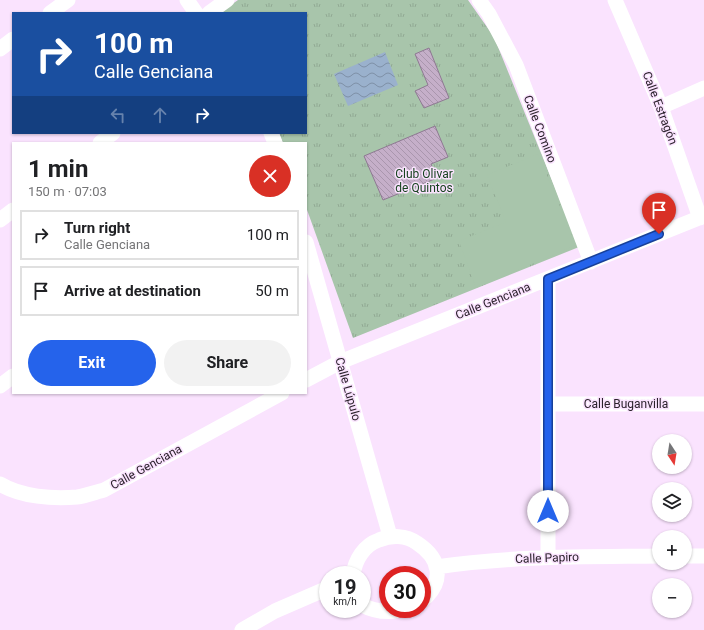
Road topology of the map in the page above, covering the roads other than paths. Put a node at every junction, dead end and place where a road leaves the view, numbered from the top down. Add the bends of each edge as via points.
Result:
1 (68, 0) edge
2 (187, 0) edge
3 (227, 0) edge
4 (479, 0) edge
5 (615, 0) edge
6 (51, 12) edge
7 (195, 12) edge
8 (210, 12) edge
9 (12, 40) edge
10 (0, 49) edge
11 (704, 88) edge
12 (661, 107) junction
13 (112, 134) edge
14 (101, 142) edge
15 (12, 211) edge
16 (702, 217) edge
17 (0, 220) edge
18 (307, 246) edge
19 (591, 262) junction
20 (548, 279) junction
21 (340, 362) junction
22 (12, 377) edge
23 (307, 379) edge
24 (0, 386) edge
25 (280, 394) edge
26 (549, 404) junction
27 (704, 404) edge
28 (0, 484) edge
29 (390, 536) junction
30 (652, 556) edge
31 (692, 556) edge
32 (704, 556) edge
33 (548, 557) junction
34 (355, 566) edge
35 (436, 566) junction
36 (319, 592) edge
37 (371, 614) edge
38 (242, 630) edge

1 - 6 street
2 - 7 street
3 - 8 street
4 - 19 street, Calle Comino via 516,65
5 - 12 street, Calle Estragón
9 - 10 street
11 - 12 street
12 - 16 street, Calle Estragón
13 - 14 street
15 - 17 street
16 - 19 street, Calle Genciana
18 - 21 street, Calle Lúpulo
19 - 20 street, Calle Genciana
20 - 21 street, Calle Genciana
20 - 26 street
21 - 23 street, Calle Genciana
21 - 29 street, Calle Lúpulo
22 - 24 street
25 - 28 street, Calle Genciana via 104,490 78,497 50,497 26,494
26 - 27 street, Calle Buganvilla
26 - 33 street
29 - 34 street via 367,547
29 - 35 street via 407,538 423,547
30 - 33 street, Calle Papiro
31 - 32 street
33 - 35 street, Calle Papiro
35 - 37 street via 435,593 428,605 418,614 407,622 381,619
36 - 38 street

